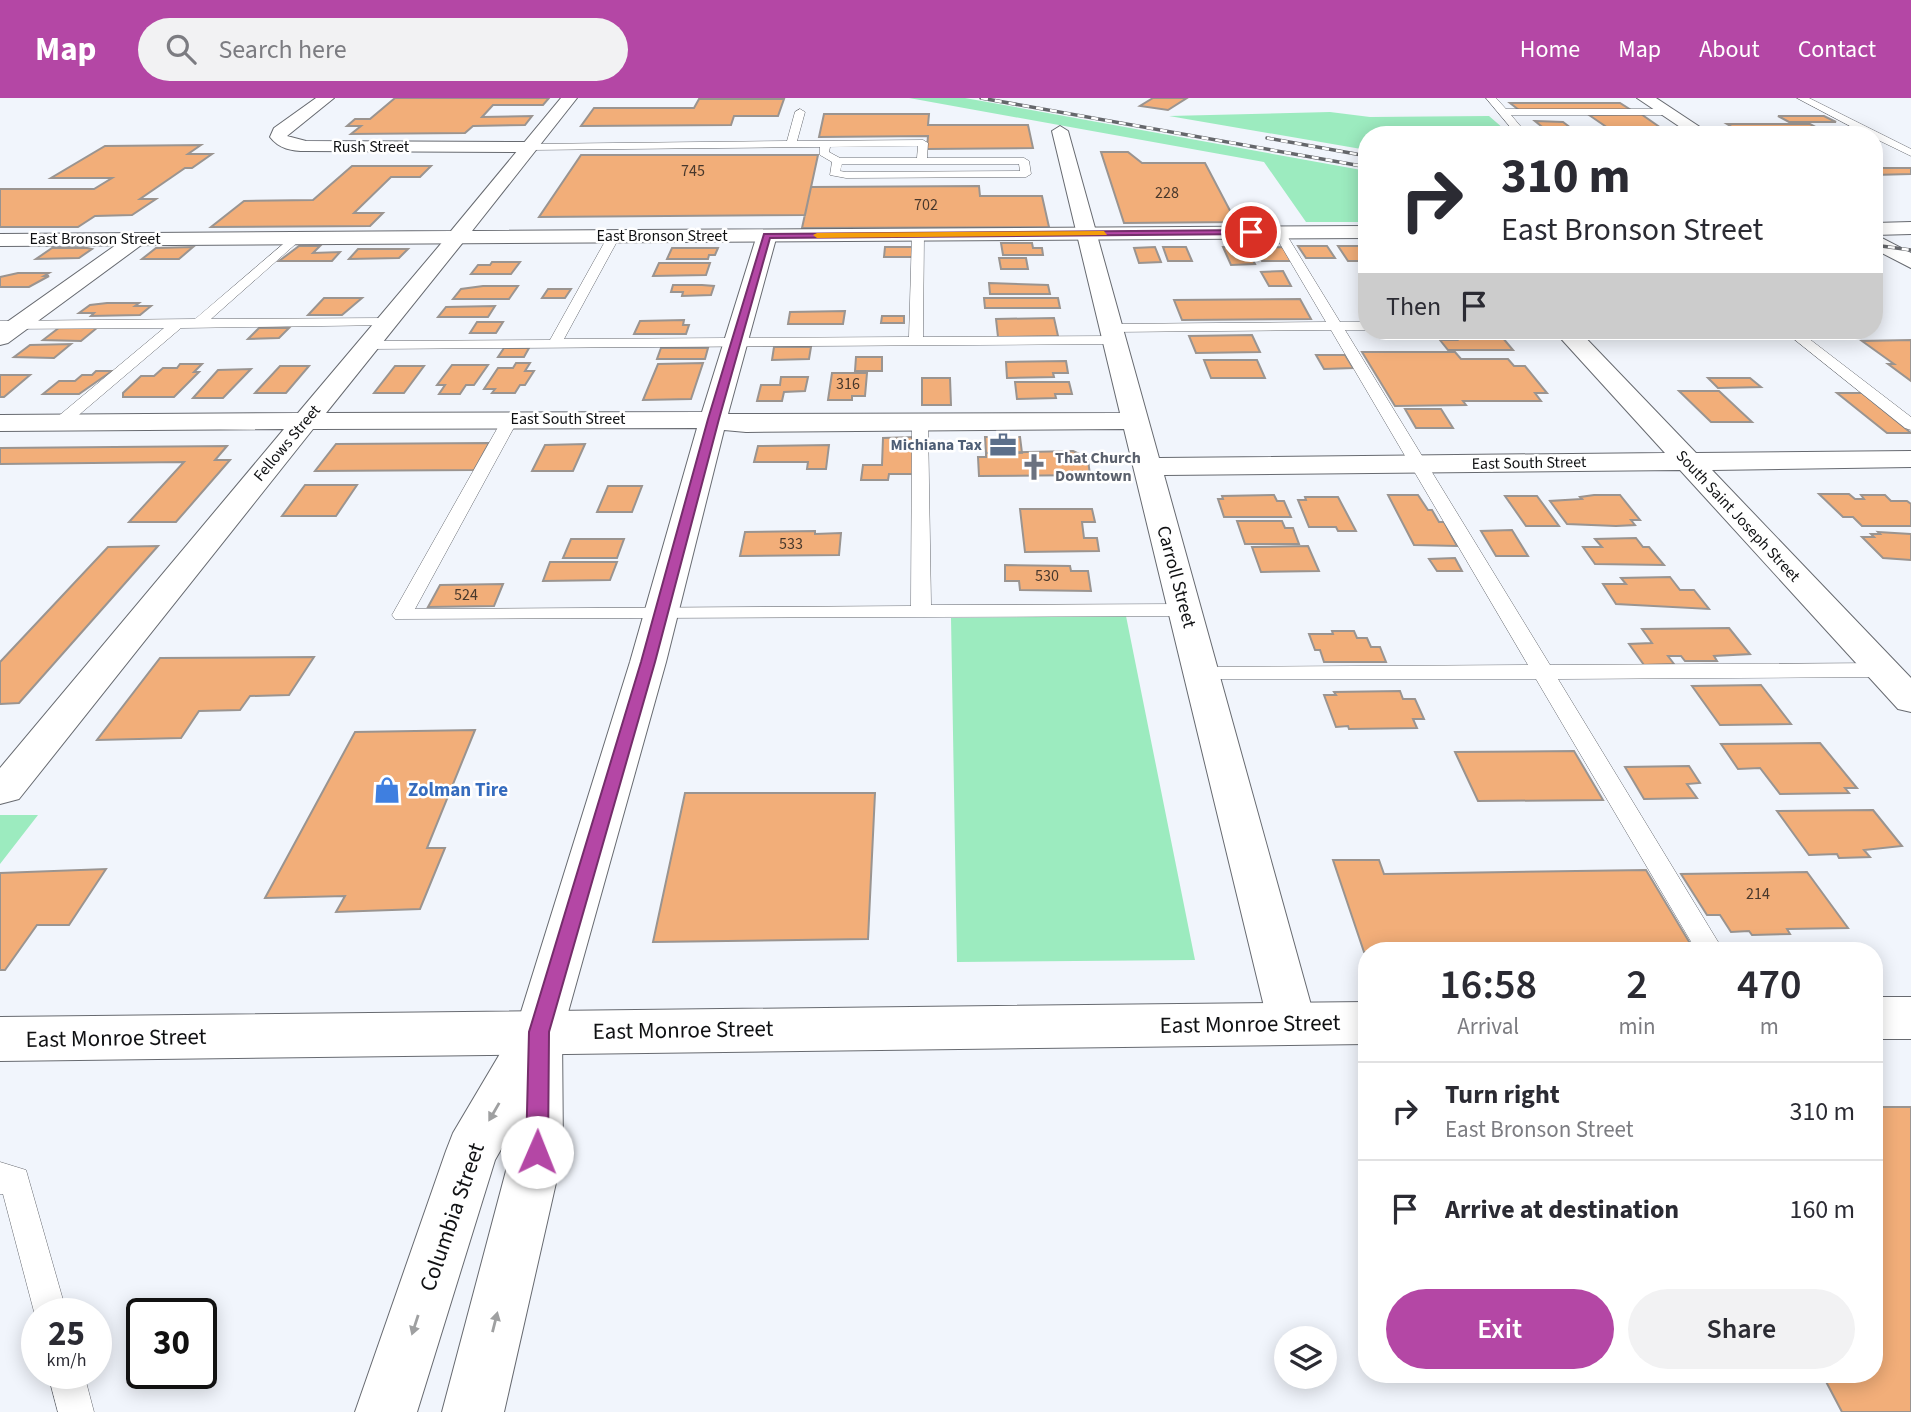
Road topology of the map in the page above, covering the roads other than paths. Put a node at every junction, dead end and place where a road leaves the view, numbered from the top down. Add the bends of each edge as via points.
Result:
1 (326, 98) edge
2 (569, 98) edge
3 (1491, 98) edge
4 (1645, 98) edge
5 (1802, 98) edge
6 (800, 112) dead end
7 (1503, 112) junction
8 (1667, 112) junction
9 (1515, 126) edge
10 (1690, 126) edge
11 (1857, 126) edge
12 (1060, 131) dead end
13 (1883, 139) edge
14 (825, 144) junction
15 (791, 145) junction
16 (530, 147) junction
17 (1911, 153) edge
18 (838, 161) junction
19 (922, 161) junction
20 (1911, 228) edge
21 (1883, 229) edge
22 (1279, 232) junction
23 (1358, 232) edge
24 (1087, 233) junction
25 (918, 234) junction
26 (614, 236) junction
27 (767, 236) junction
28 (457, 237) junction
29 (295, 238) junction
30 (137, 239) junction
31 (0, 240) edge
32 (1883, 245) edge
33 (1911, 262) edge
34 (386, 322) junction
35 (199, 323) junction
36 (177, 324) junction
37 (9, 325) edge
38 (1336, 326) junction
39 (1358, 326) edge
40 (1113, 334) junction
41 (0, 338) edge
42 (1574, 340) edge
43 (1802, 340) edge
44 (916, 342) junction
45 (555, 343) junction
46 (735, 344) junction
47 (368, 345) junction
48 (713, 419) junction
49 (510, 420) junction
50 (306, 421) junction
51 (1136, 421) junction
52 (0, 422) edge
53 (61, 422) junction
54 (920, 423) junction
55 (1911, 425) edge
56 (1911, 459) edge
57 (1687, 462) junction
58 (1416, 464) junction
59 (1148, 467) junction
60 (920, 610) junction
61 (1185, 610) junction
62 (662, 613) junction
63 (1883, 670) junction
64 (1201, 674) junction
65 (1543, 674) junction
66 (1911, 700) edge
67 (2, 789) edge
68 (1705, 942) edge
69 (1883, 1018) edge
70 (1911, 1018) edge
71 (1292, 1023) junction
72 (1358, 1023) edge
73 (539, 1032) junction
74 (0, 1039) edge
75 (0, 1178) edge
76 (46, 1298) edge
77 (70, 1389) edge
78 (76, 1412) edge
79 (386, 1412) edge
80 (473, 1412) edge

1 - 16 street, Rush Street via 280,132 280,140 310,146
2 - 16 street, Fellows Street
3 - 7 lane
4 - 8 street
5 - 11 lane
6 - 15 lane
7 - 8 lane
7 - 9 lane
8 - 10 street
12 - 24 street, Carroll Street
13 - 17 lane
14 - 15 lane
14 - 18 lane via 824,153
14 - 19 lane via 923,143
15 - 16 lane
16 - 28 street, Fellows Street
18 - 19 lane
18 - 19 lane via 834,173 846,175 1026,174 1024,160
20 - 21 street
22 - 23 street, East Bronson Street
22 - 24 street, East Bronson Street
22 - 38 lane
24 - 25 street, East Bronson Street
24 - 40 street, Carroll Street
25 - 27 street, East Bronson Street
25 - 44 lane
26 - 27 street, East Bronson Street
26 - 28 street, East Bronson Street
26 - 45 lane
27 - 46 street, Columbia Street
28 - 29 street, East Bronson Street
28 - 34 street, Fellows Street
29 - 30 street, East Bronson Street
29 - 35 lane
30 - 31 street, East Bronson Street
30 - 37 street
32 - 33 street
34 - 35 lane
34 - 47 street, Fellows Street
35 - 36 lane
36 - 37 lane
36 - 53 lane
37 - 41 street
38 - 39 lane
38 - 40 lane
38 - 58 lane
40 - 44 lane
40 - 51 street, Carroll Street
42 - 57 street, South Saint Joseph Street
43 - 55 lane
44 - 46 lane
45 - 46 lane
45 - 47 lane
46 - 48 street, Columbia Street
47 - 50 street, Fellows Street
48 - 49 street, East South Street
48 - 54 street, East South Street via 746,424
48 - 62 street, Columbia Street
49 - 50 street, East South Street
49 - 62 lane via 402,615
50 - 53 street, East South Street
50 - 67 street, Fellows Street
51 - 54 street, East South Street
51 - 59 street, Carroll Street
52 - 53 street, East South Street
54 - 60 lane
56 - 57 street, East South Street
57 - 58 street, East South Street
57 - 63 street, South Saint Joseph Street
58 - 59 street, East South Street
58 - 65 lane
59 - 61 street, Carroll Street
60 - 61 lane
60 - 62 lane
61 - 64 street, Carroll Street
62 - 73 street, Columbia Street
63 - 65 lane
63 - 66 street, South Saint Joseph Street
64 - 65 lane
64 - 71 street, Carroll Street
65 - 68 lane
69 - 70 street
71 - 72 street, East Monroe Street
71 - 73 street, East Monroe Street
73 - 74 street, East Monroe Street
73 -> 79 street, Columbia Street via 472,1151
80 -> 73 street, Columbia Street via 537,1152
75 - 76 lane via 15,1181
77 - 78 lane

